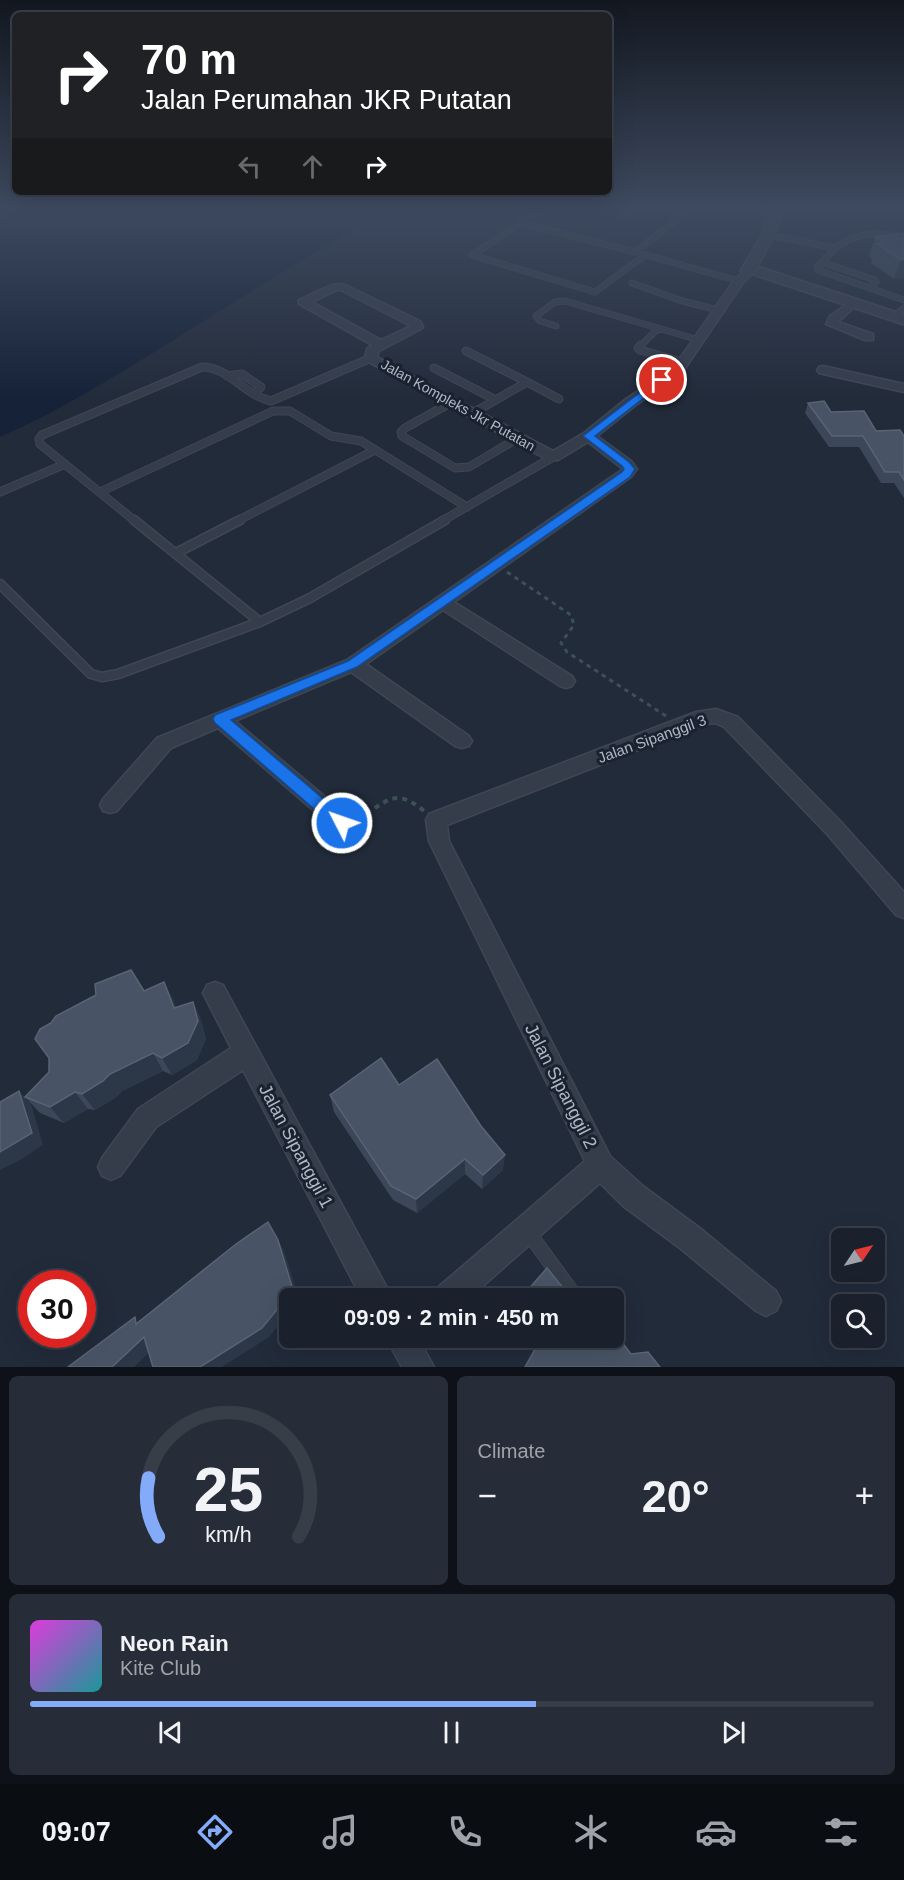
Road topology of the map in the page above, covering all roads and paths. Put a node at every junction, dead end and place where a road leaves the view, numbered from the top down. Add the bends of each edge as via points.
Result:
1 (528, 272) edge
2 (623, 272) edge
3 (752, 272) joint
4 (822, 272) edge
5 (851, 272) edge
6 (632, 283) dead end
7 (869, 288) junction
8 (904, 300) edge
9 (853, 303) junction
10 (718, 310) junction
11 (900, 315) edge
12 (556, 326) dead end
13 (658, 329) junction
14 (869, 337) dead end
15 (699, 340) junction
16 (374, 350) junction
17 (466, 351) dead end
18 (682, 362) junction
19 (434, 368) dead end
20 (823, 370) dead end
21 (527, 382) junction
22 (904, 388) edge
23 (559, 399) dead end
24 (496, 400) junction
25 (452, 402) junction
26 (473, 413) junction
27 (589, 436) junction
28 (518, 438) junction
29 (375, 450) junction
30 (553, 457) junction
31 (65, 464) junction
32 (0, 492) edge
33 (100, 492) junction
34 (467, 507) junction
35 (176, 554) junction
36 (496, 564) junction
37 (0, 584) edge
38 (441, 601) junction
39 (260, 622) junction
40 (353, 664) junction
41 (566, 681) dead end
42 (220, 719) junction
43 (682, 726) junction
44 (462, 741) dead end
45 (110, 805) dead end
46 (436, 820) junction
47 (342, 823) joint
48 (904, 908) edge
49 (215, 993) dead end
50 (246, 1053) junction
51 (601, 1165) junction
52 (111, 1167) dead end
53 (526, 1230) junction
54 (372, 1288) edge
55 (459, 1288) edge
56 (569, 1288) edge
57 (766, 1301) dead end
58 (408, 1348) edge
59 (419, 1367) edge

1 - 2 lane via 595,292
3 - 9 street
3 - 10 street
4 - 7 lane
5 - 7 lane via 873,279 876,282
6 - 10 lane
7 - 8 lane
9 - 11 street
9 - 14 street via 832,324
10 - 15 street
12 - 13 lane via 536,316 555,302 565,301
13 - 15 lane
13 - 18 lane via 638,348
15 - 18 street
16 - 16 street, Jalan Kompleks Jkr Putatan via 418,325 343,287 303,302
16 - 25 street, Jalan Kompleks Jkr Putatan
16 - 31 lane via 271,401 212,366 202,367 42,435 39,444
17 - 21 lane
18 - 27 street via 678,370
19 - 24 lane
20 - 22 street
21 - 23 lane
21 - 24 lane
24 - 26 lane
25 - 26 street, Jalan Kompleks Jkr Putatan
25 - 28 lane via 405,428 402,436 462,469
26 - 28 street, Jalan Kompleks Jkr Putatan
27 - 30 street
27 - 36 street via 630,469
28 - 30 street, Jalan Kompleks Jkr Putatan
29 - 33 lane via 362,441 331,436 290,411 273,411
29 - 34 lane
29 - 35 lane
30 - 34 lane
31 - 32 lane
31 - 33 lane
33 - 35 lane
34 - 39 lane via 310,598
35 - 39 lane
36 - 38 street
36 - 43 path via 571,615 574,626 561,642 567,652
37 - 39 lane via 91,674 102,676 118,674
38 - 40 street
38 - 41 street
40 - 42 street
40 - 44 street
42 - 45 street via 164,743
42 - 47 street
43 - 46 street, Jalan Sipanggil 3
43 - 48 street, Jalan Sipanggil 3 via 703,717 717,716 731,722 834,828
46 - 47 path via 401,796 355,821
46 - 51 street, Jalan Sipanggil 2 via 439,841
49 - 50 street, Jalan Sipanggil 1
50 - 52 street via 147,1118
50 - 54 street, Jalan Sipanggil 1
51 - 53 street, Jalan Sipanggil 2
51 - 57 street via 633,1196
53 - 55 street, Jalan Sipanggil 2
53 - 56 lane
58 - 59 street

